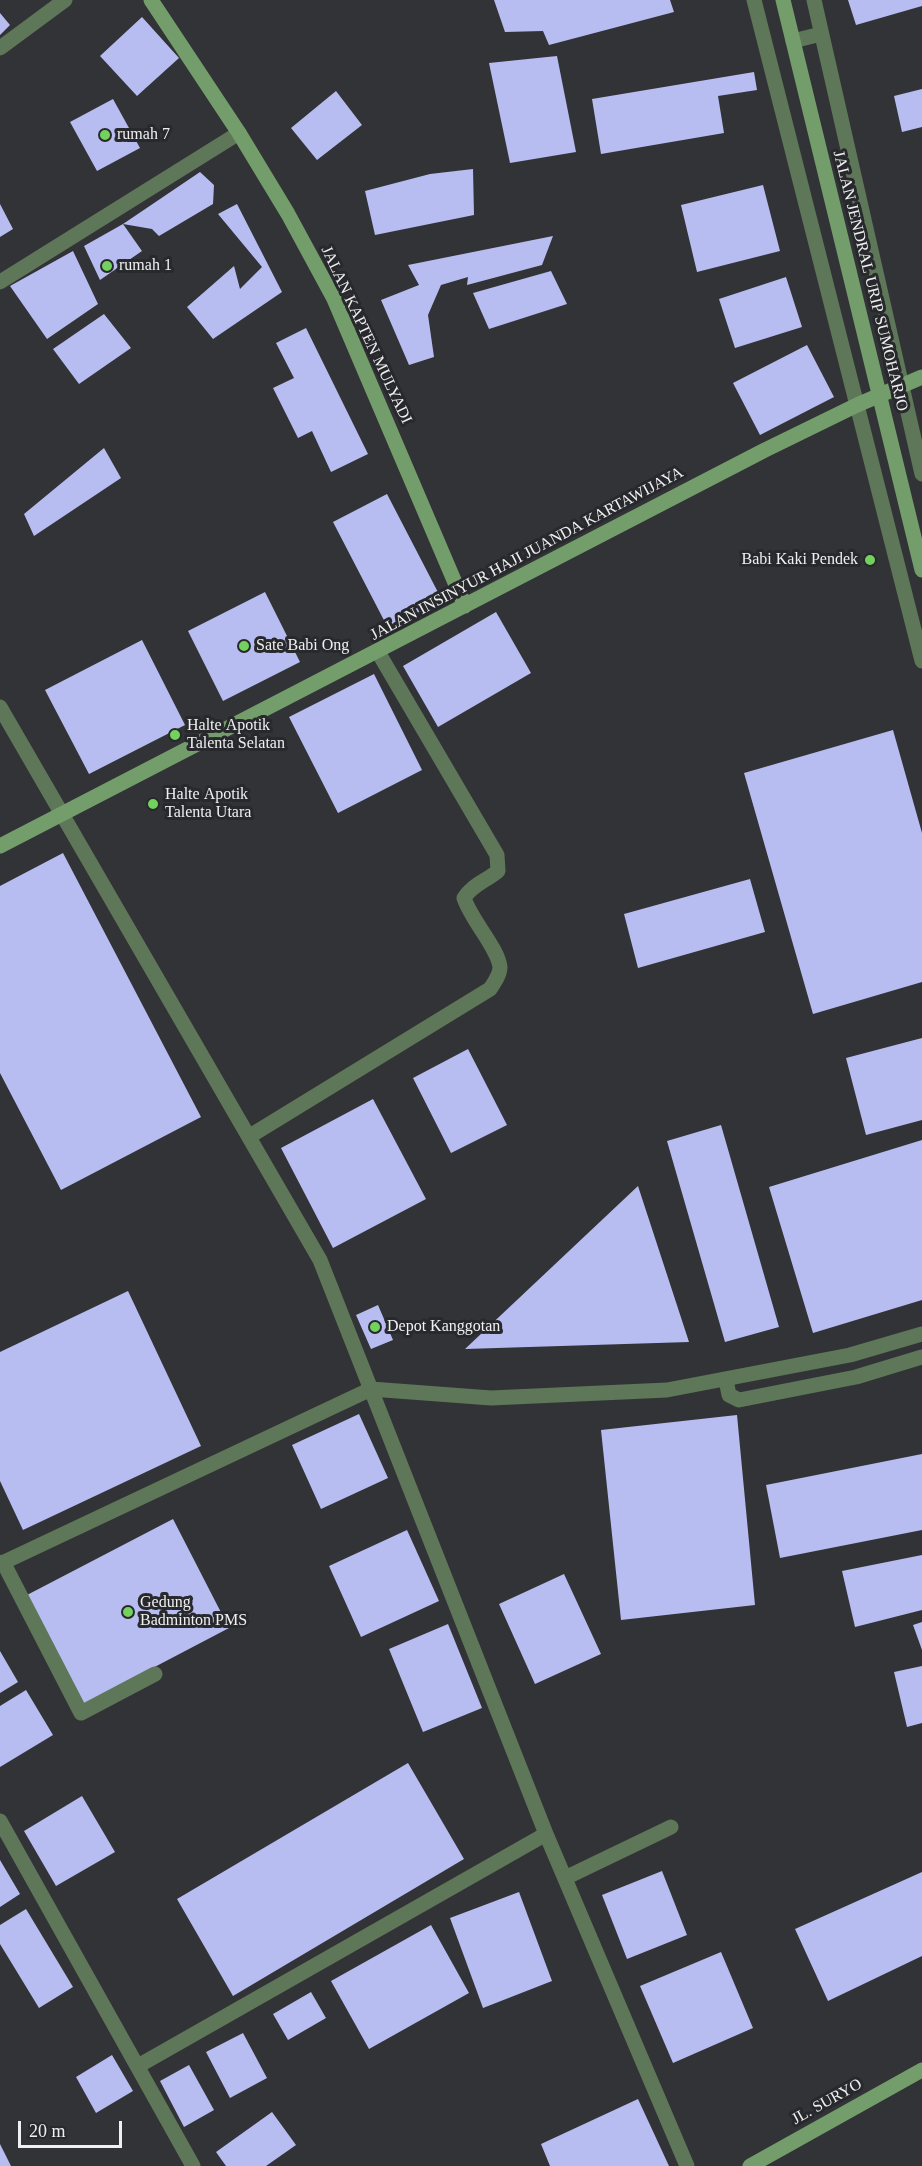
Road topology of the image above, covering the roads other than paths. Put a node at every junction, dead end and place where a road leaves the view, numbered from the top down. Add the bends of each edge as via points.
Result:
1 (64, 0) edge
2 (151, 0) edge
3 (754, 0) edge
4 (783, 0) edge
5 (814, 0) edge
6 (821, 34) junction
7 (793, 41) junction
8 (0, 48) edge
9 (239, 134) junction
10 (0, 282) edge
11 (922, 377) edge
12 (901, 386) junction
13 (879, 394) junction
14 (856, 405) junction
15 (922, 474) edge
16 (922, 570) edge
17 (465, 606) junction
18 (378, 652) junction
19 (922, 661) edge
20 (0, 707) edge
21 (63, 814) junction
22 (0, 846) edge
23 (250, 1136) junction
24 (922, 1334) edge
25 (922, 1357) edge
26 (726, 1380) junction
27 (371, 1389) junction
28 (1, 1563) edge
29 (155, 1674) dead end
30 (0, 1821) edge
31 (671, 1827) dead end
32 (546, 1834) junction
33 (565, 1878) junction
34 (138, 2066) junction
35 (922, 2070) edge
36 (193, 2166) edge
37 (687, 2166) edge
38 (750, 2166) edge

1 - 8 street
2 - 9 main road, JALAN KAPTEN MULYADI
3 - 14 street
4 - 7 main road, JALAN JENDRAL URIP SUMOHARJO
5 - 6 street
6 - 7 street
6 - 12 street
7 - 13 main road, JALAN JENDRAL URIP SUMOHARJO
9 - 10 street
9 - 17 main road, JALAN KAPTEN MULYADI via 334,299
11 - 12 main road, JALAN INSINYUR HAJI JUANDA KARTAWIJAYA
12 - 13 main road, JALAN INSINYUR HAJI JUANDA KARTAWIJAYA
12 - 15 street
13 - 14 main road, JALAN INSINYUR HAJI JUANDA KARTAWIJAYA
13 - 16 main road, JALAN JENDRAL URIP SUMOHARJO
14 - 17 main road, JALAN INSINYUR HAJI JUANDA KARTAWIJAYA
14 - 19 street
17 - 18 main road, JALAN INSINYUR HAJI JUANDA KARTAWIJAYA
18 - 21 main road, JALAN INSINYUR HAJI JUANDA KARTAWIJAYA
18 - 23 street via 497,855 498,871 470,888 464,898 496,956 498,978 490,989
20 - 21 street
21 - 22 main road, JALAN INSINYUR HAJI JUANDA KARTAWIJAYA
21 - 23 street
23 - 27 street via 320,1260
24 - 26 street via 850,1356
25 - 26 street via 845,1379 739,1400 729,1395
26 - 27 street via 666,1390 491,1398
27 - 28 street
27 - 32 street
28 - 29 street via 81,1713
30 - 34 street
31 - 33 street
32 - 33 street
32 - 34 street
33 - 37 street
34 - 36 street
35 - 38 main road, JL. SURYO

